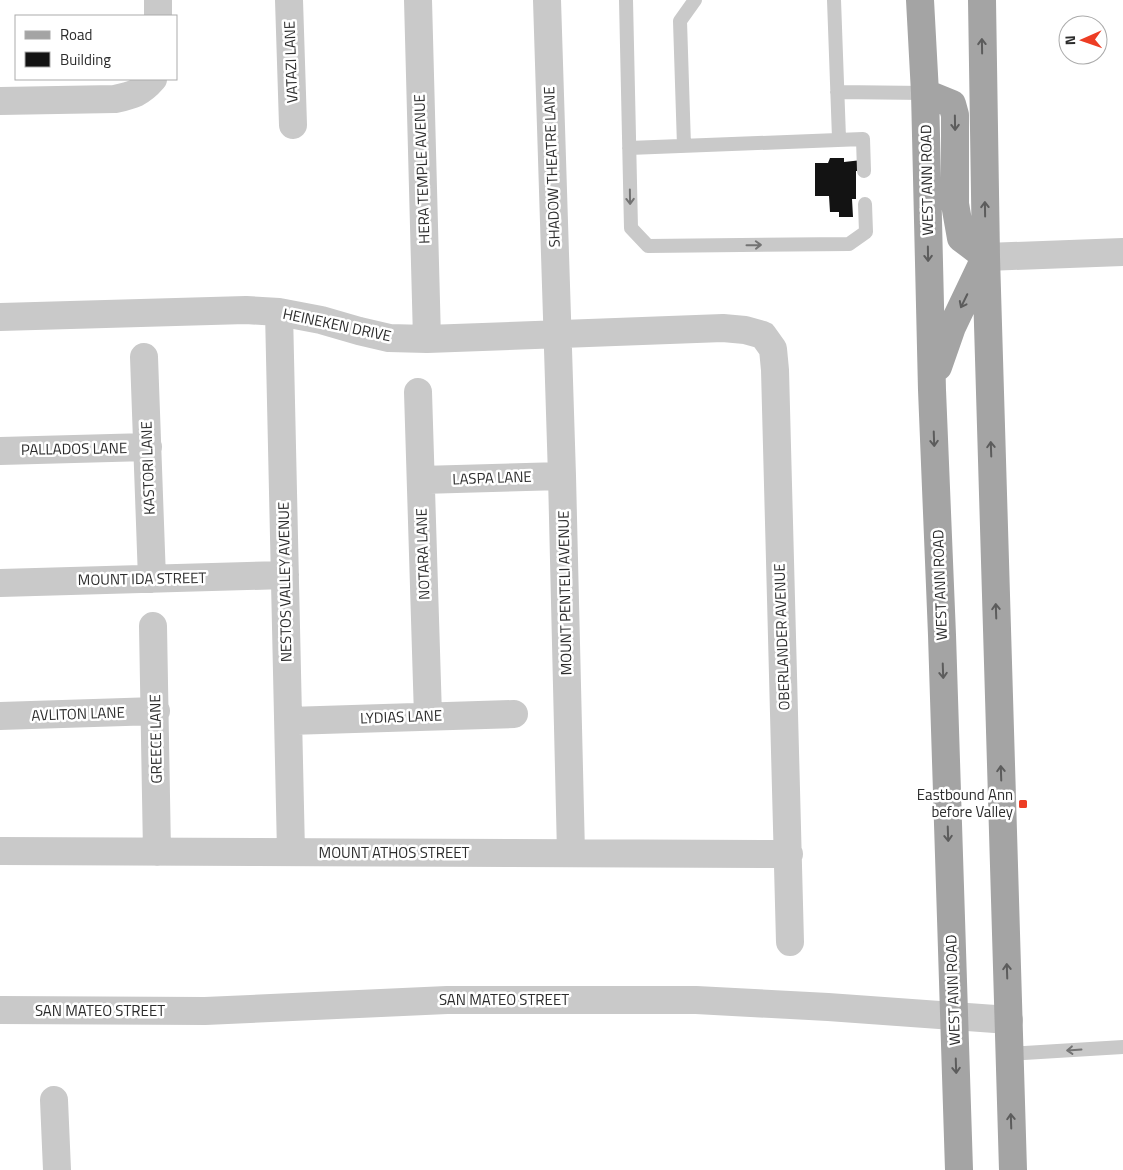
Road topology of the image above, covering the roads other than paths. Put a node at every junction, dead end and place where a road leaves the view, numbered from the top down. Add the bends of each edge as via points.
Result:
1 (158, 0) edge
2 (288, 0) edge
3 (418, 0) edge
4 (547, 0) edge
5 (626, 0) edge
6 (695, 0) edge
7 (834, 0) edge
8 (920, 0) edge
9 (982, 0) edge
10 (158, 15) edge
11 (152, 80) edge
12 (837, 92) junction
13 (925, 93) junction
14 (0, 101) edge
15 (292, 125) dead end
16 (839, 138) junction
17 (684, 146) junction
18 (629, 148) junction
19 (864, 171) dead end
20 (864, 204) dead end
21 (1123, 252) edge
22 (986, 257) junction
23 (279, 312) junction
24 (0, 317) edge
25 (557, 334) junction
26 (764, 335) joint
27 (427, 339) junction
28 (144, 357) dead end
29 (932, 390) junction
30 (418, 392) dead end
31 (148, 447) junction
32 (0, 451) edge
33 (562, 476) junction
34 (421, 480) junction
35 (285, 576) junction
36 (152, 579) junction
37 (0, 583) edge
38 (154, 626) dead end
39 (156, 711) junction
40 (514, 714) dead end
41 (0, 716) edge
42 (428, 716) junction
43 (288, 721) junction
44 (0, 852) edge
45 (157, 852) junction
46 (292, 852) junction
47 (572, 853) junction
48 (789, 854) junction
49 (790, 942) dead end
50 (0, 1010) edge
51 (954, 1016) junction
52 (1009, 1020) junction
53 (1123, 1047) edge
54 (1009, 1054) junction
55 (54, 1100) dead end
56 (57, 1170) edge
57 (959, 1170) edge
58 (1013, 1170) edge

1 - 10 street
2 - 15 street, VATAZI LANE
3 - 27 street, HERA TEMPLE AVENUE
4 - 25 street, SHADOW THEATRE LANE
5 - 18 lane
6 - 17 lane via 680,21
7 - 12 lane
8 - 13 main road, WEST ANN ROAD
22 -> 9 main road
11 - 14 street via 143,90 115,99
12 - 13 lane
12 - 16 lane
13 -> 22 main road via 952,104 955,115 955,204 961,238
13 -> 29 main road, WEST ANN ROAD
16 - 17 lane
16 - 19 lane via 863,139
17 - 18 lane
18 -> 20 lane via 631,228 648,246 848,244 866,232
21 - 22 street
22 -> 29 main road via 952,327
52 -> 22 main road
23 - 24 street, HEINEKEN DRIVE via 246,310
23 - 27 street, HEINEKEN DRIVE via 390,338
23 - 35 street, NESTOS VALLEY AVENUE
25 - 26 street, HEINEKEN DRIVE via 723,328
25 - 27 street, HEINEKEN DRIVE
25 - 33 street, MOUNT PENTELI AVENUE
26 - 48 street, OBERLANDER AVENUE via 773,349 776,370
28 - 31 street, KASTORI LANE
29 -> 51 main road, WEST ANN ROAD
30 - 34 street, NOTARA LANE
31 - 32 street, PALLADOS LANE
31 - 36 street, KASTORI LANE
33 - 34 street, LASPA LANE
33 - 47 street, MOUNT PENTELI AVENUE
34 - 42 street, NOTARA LANE
35 - 36 street, MOUNT IDA STREET
35 - 43 street, NESTOS VALLEY AVENUE
36 - 37 street, MOUNT IDA STREET
38 - 39 street, GREECE LANE
39 - 41 street, AVLITON LANE
39 - 45 street, GREECE LANE
40 - 42 street, LYDIAS LANE
42 - 43 street, LYDIAS LANE
43 - 46 street, NESTOS VALLEY AVENUE
44 - 45 street, MOUNT ATHOS STREET
45 - 46 street, MOUNT ATHOS STREET
46 - 47 street, MOUNT ATHOS STREET
47 - 48 street, MOUNT ATHOS STREET
48 - 49 street, OBERLANDER AVENUE
50 - 51 street, SAN MATEO STREET via 206,1011 447,1000 696,1000
51 - 52 street, SAN MATEO STREET
51 -> 57 main road, WEST ANN ROAD
52 - 54 main road
53 -> 54 lane
58 -> 54 main road
55 - 56 street

